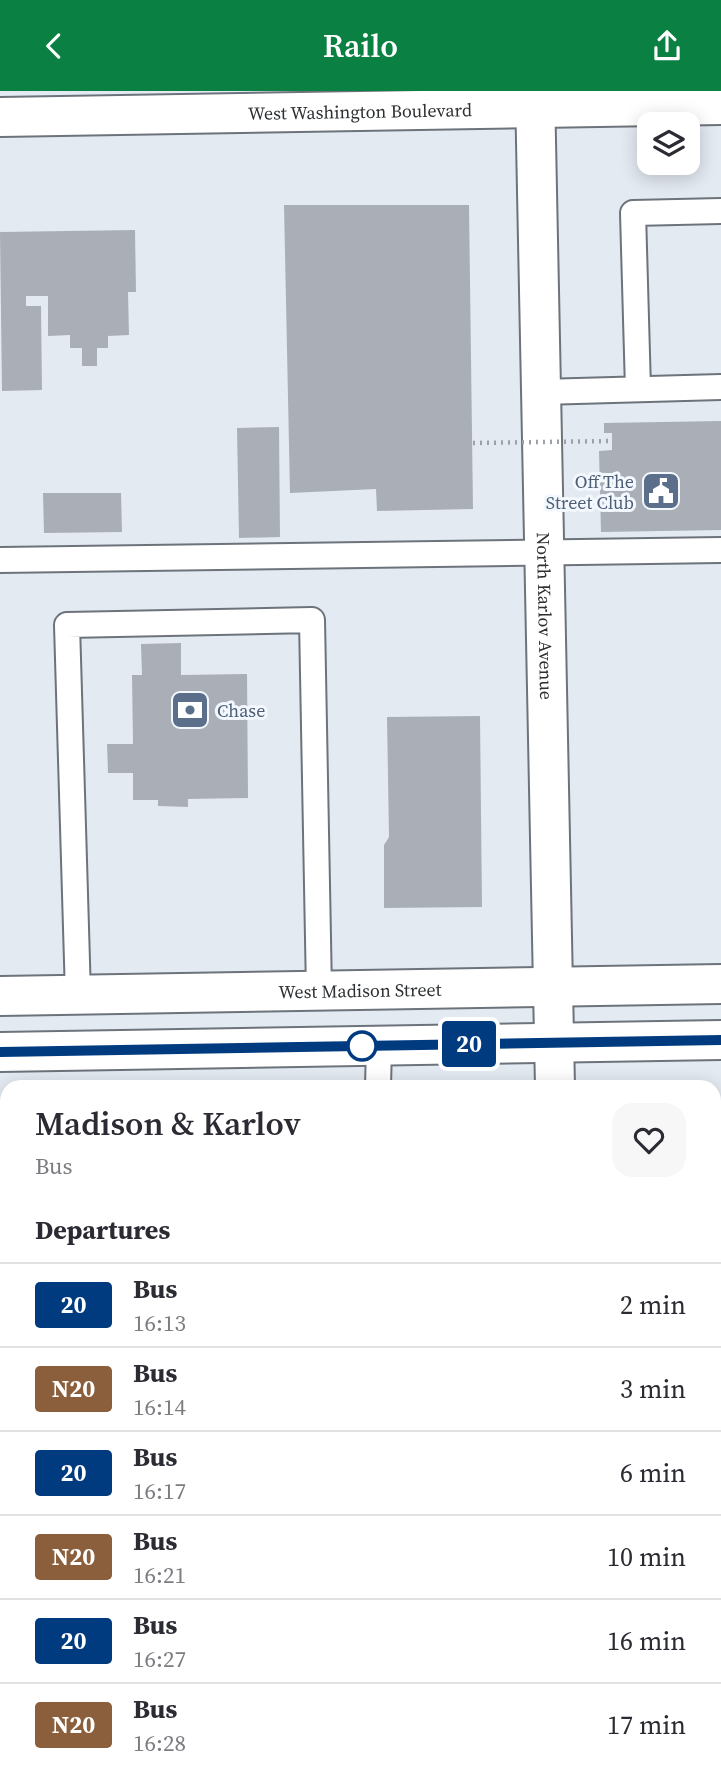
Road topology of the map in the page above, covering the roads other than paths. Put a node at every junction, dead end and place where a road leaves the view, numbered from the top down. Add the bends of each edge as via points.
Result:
1 (535, 99) edge
2 (721, 104) edge
3 (0, 117) edge
4 (721, 211) edge
5 (721, 387) edge
6 (638, 389) junction
7 (541, 392) junction
8 (721, 550) edge
9 (544, 552) junction
10 (0, 559) edge
11 (721, 984) edge
12 (319, 991) junction
13 (78, 995) junction
14 (0, 996) edge
15 (553, 1015) junction
16 (721, 1041) edge
17 (379, 1046) junction
18 (0, 1052) edge
19 (378, 1080) edge
20 (555, 1080) edge

1 - 2 street, West Washington Boulevard
1 - 3 street, West Washington Boulevard
1 - 7 street, North Karlov Avenue
4 - 6 lane via 633,213
5 - 6 lane
6 - 7 lane
7 - 9 street, North Karlov Avenue
8 - 9 lane
9 - 10 lane
9 - 15 street, North Karlov Avenue
11 - 15 street, West Madison Street
12 - 13 street, West Madison Street
12 - 13 lane via 312,620 67,625
12 - 15 street, West Madison Street
13 - 14 street, West Madison Street
15 - 16 street, West Madison Street
15 - 17 street, West Madison Street
15 - 20 street, North Karlov Avenue
17 - 18 street, West Madison Street
17 - 19 lane

